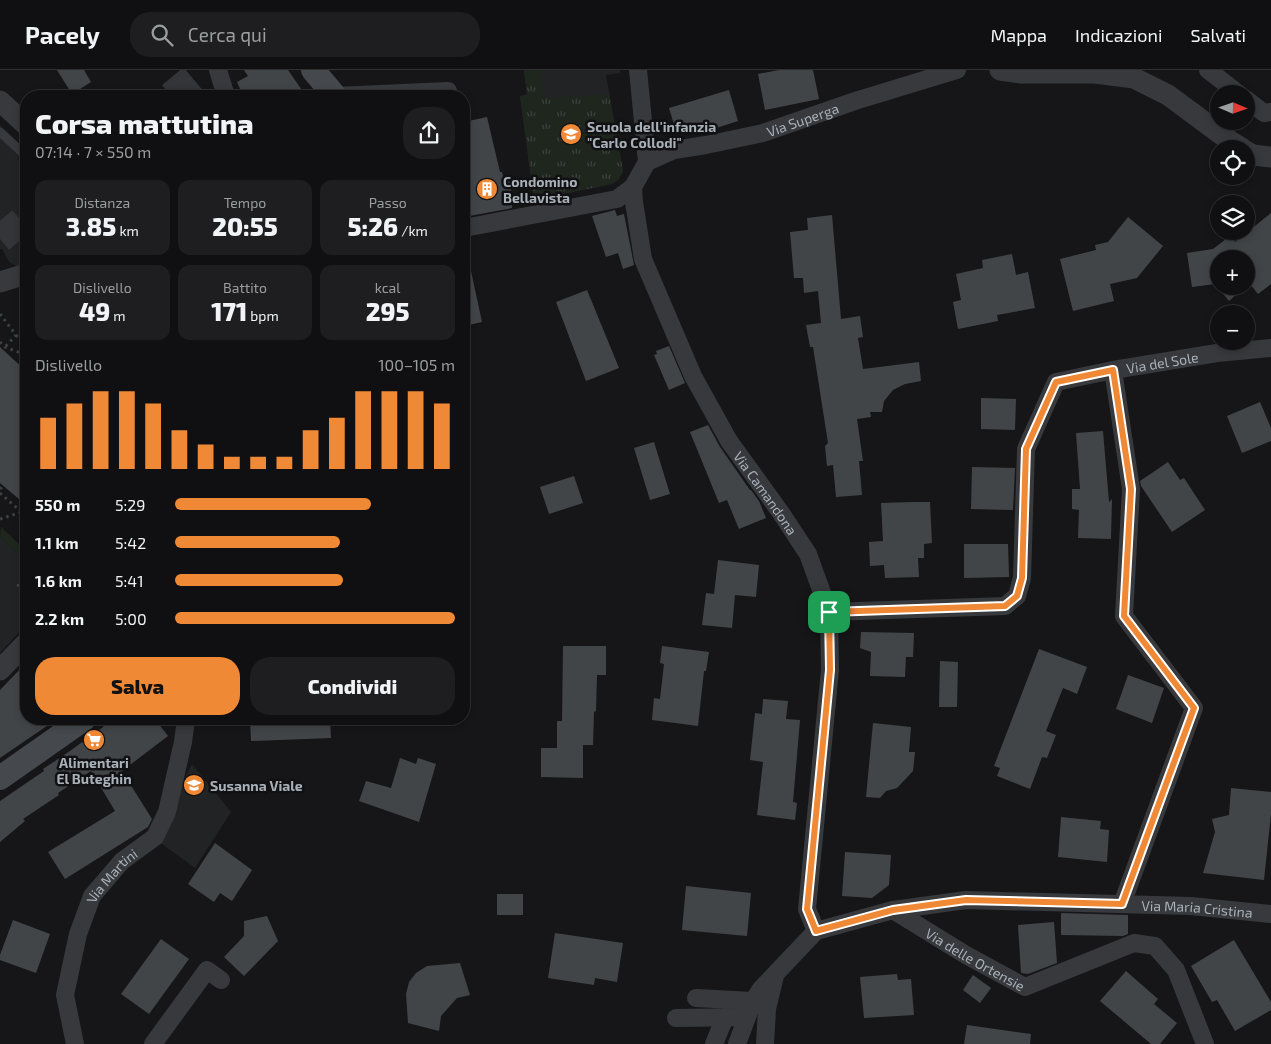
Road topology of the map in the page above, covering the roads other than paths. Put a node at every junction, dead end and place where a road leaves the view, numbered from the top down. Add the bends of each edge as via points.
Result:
1 (218, 70) edge
2 (313, 70) edge
3 (638, 70) edge
4 (957, 70) edge
5 (1000, 70) edge
6 (1208, 70) edge
7 (1227, 85) edge
8 (224, 90) edge
9 (330, 90) edge
10 (0, 101) edge
11 (1255, 106) edge
12 (1271, 112) edge
13 (20, 119) edge
14 (0, 132) edge
15 (1227, 140) edge
16 (20, 150) edge
17 (1255, 154) edge
18 (1271, 157) edge
19 (647, 162) junction
20 (633, 187) junction
21 (470, 227) edge
22 (20, 279) edge
23 (0, 282) edge
24 (1271, 348) edge
25 (1113, 370) junction
26 (829, 612) junction
27 (75, 725) edge
28 (185, 725) edge
29 (0, 778) edge
30 (1122, 904) junction
31 (893, 910) junction
32 (1271, 914) edge
33 (816, 931) junction
34 (776, 973) junction
35 (221, 980) dead end
36 (696, 998) dead end
37 (750, 1009) junction
38 (725, 1017) junction
39 (676, 1018) dead end
40 (75, 1044) edge
41 (154, 1044) edge
42 (714, 1044) edge
43 (737, 1044) edge
44 (765, 1044) edge
45 (1205, 1044) edge

1 - 8 street
2 - 9 main road
3 - 19 street
4 - 19 street, Via Superga via 763,133 674,150
5 - 15 street via 1095,73 1134,78 1168,95
6 - 7 street
10 - 13 street
11 - 12 street via 1264,113
14 - 16 lane
17 - 18 street
19 - 20 street
20 - 21 street via 617,199
20 - 26 street, Via Camandona via 644,259 693,376 729,440 808,554
22 - 23 street
24 - 25 street, Via del Sole
25 - 26 street, Via del Sole via 1056,382 1026,449 1022,578 1017,596 1005,606
25 - 30 street via 1131,489 1124,616 1194,708
26 - 33 street, Via Camandona via 830,670 807,909
27 - 29 main road
28 - 40 street, Via Martini via 167,812 155,837 122,861 92,896 78,934 65,995
30 - 31 street, Via Maria Cristina via 966,900
30 - 32 street, Via Maria Cristina via 1191,906
31 - 33 street, Via Maria Cristina
31 - 45 street, Via delle Ortensie via 966,956 1026,987 1134,942 1155,946 1176,970
33 - 34 street
34 - 37 street
34 - 44 street via 767,1009
35 - 41 street via 207,970
36 - 37 street
37 - 38 street
37 - 43 street
38 - 39 street
38 - 42 street

